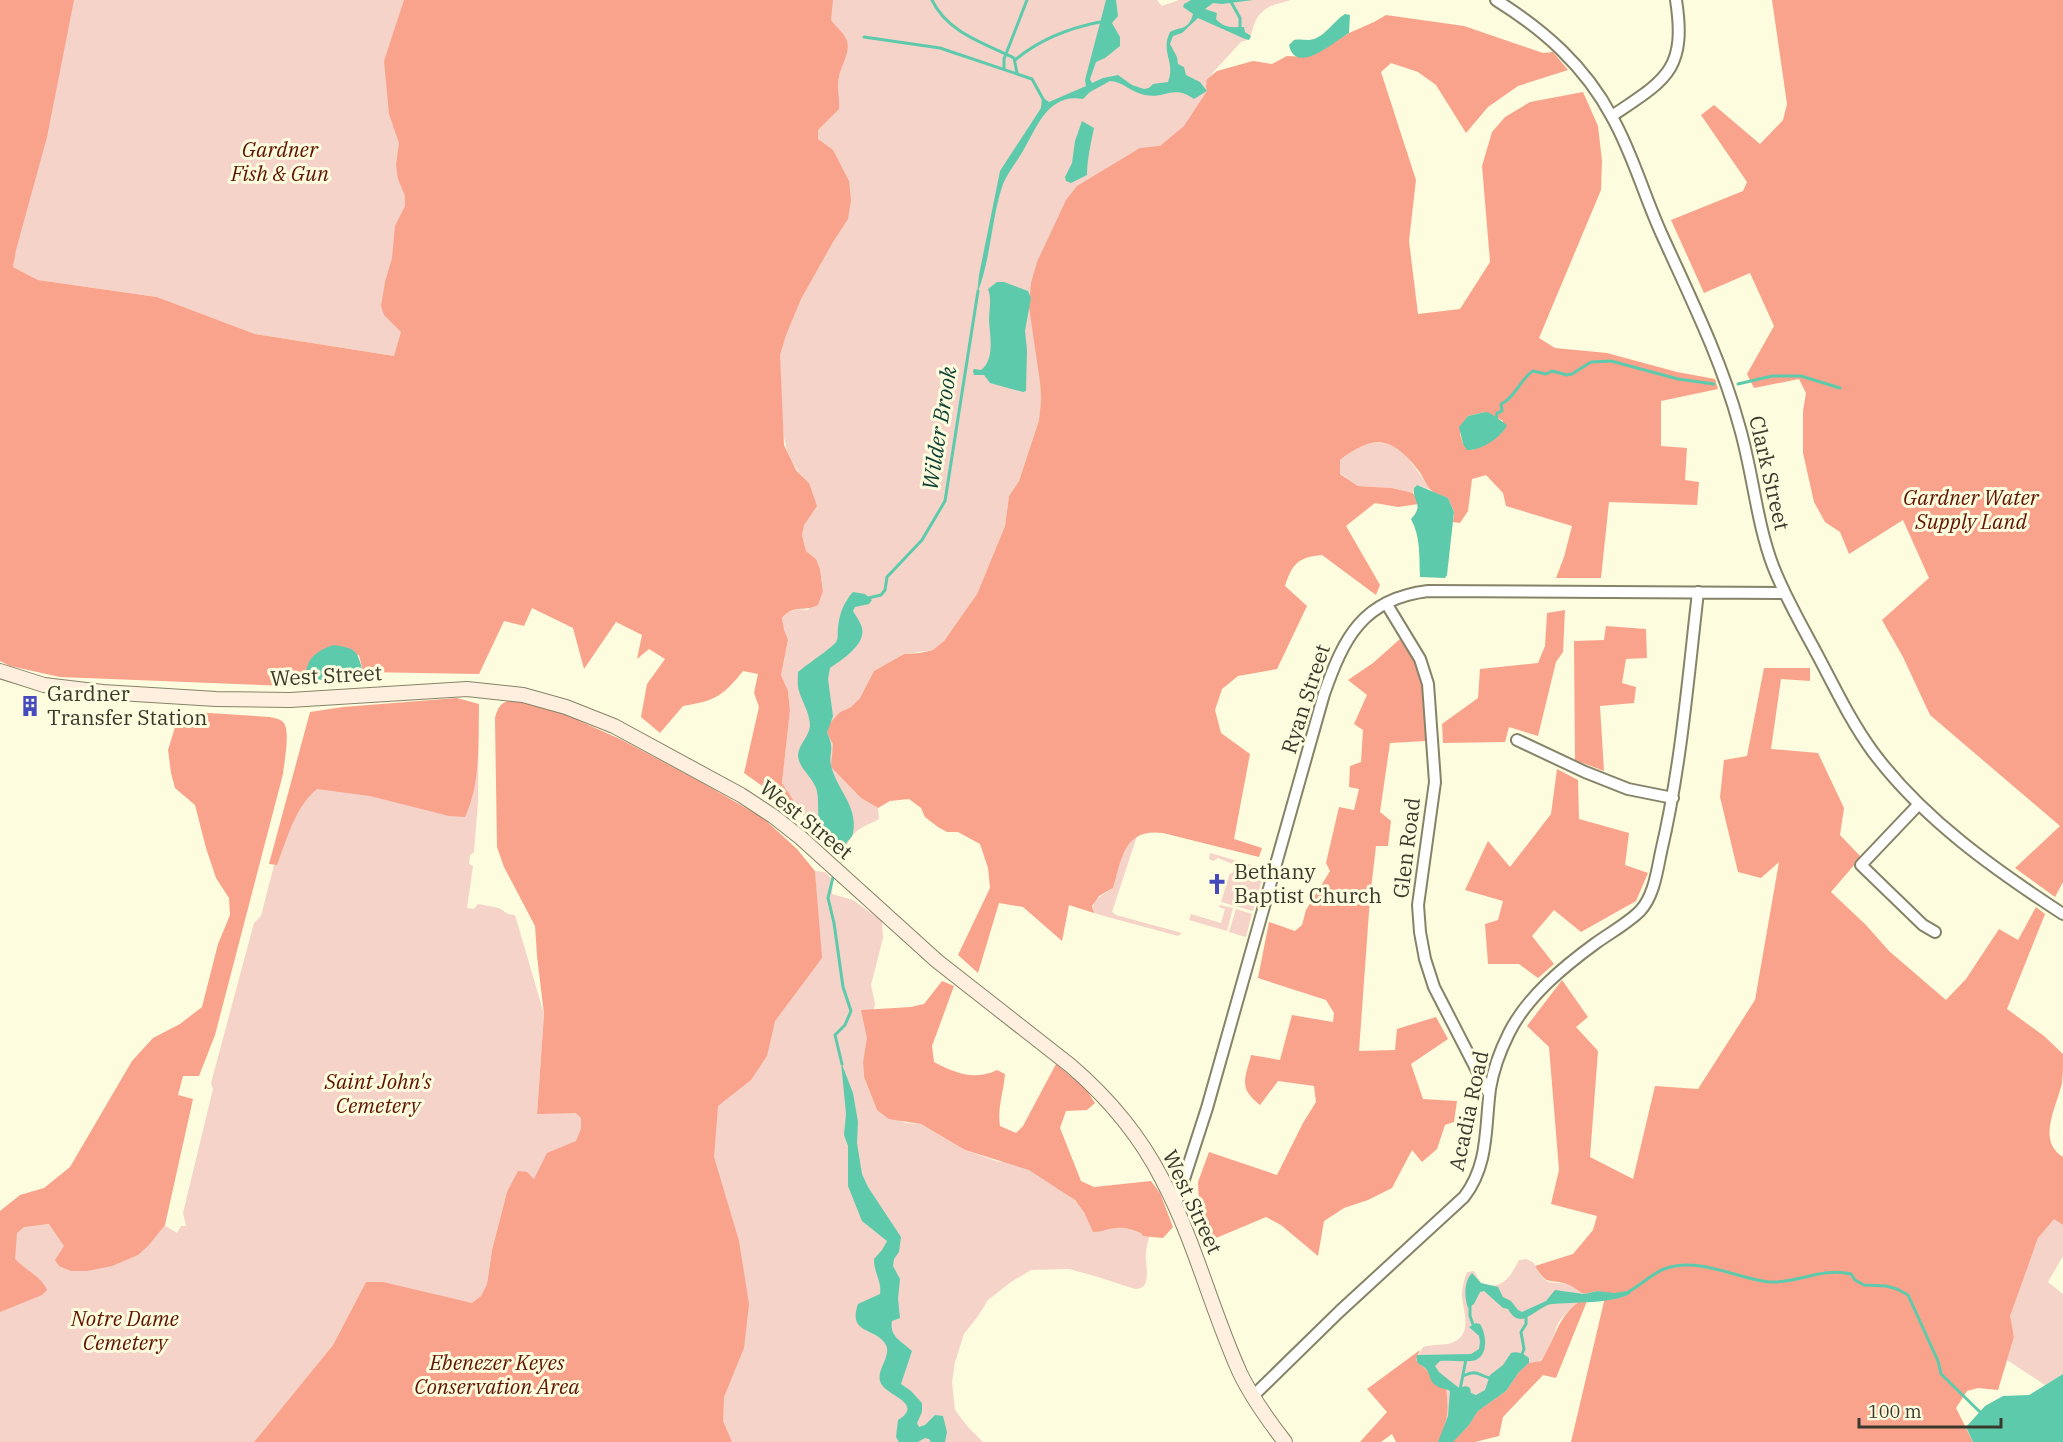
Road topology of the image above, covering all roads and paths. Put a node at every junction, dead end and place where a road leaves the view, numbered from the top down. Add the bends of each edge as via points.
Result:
1 (1496, 0) edge
2 (1676, 0) edge
3 (1612, 116) junction
4 (1698, 592) junction
5 (1785, 594) junction
6 (1386, 603) junction
7 (0, 671) edge
8 (1517, 740) dead end
9 (1673, 798) junction
10 (1919, 804) junction
11 (2063, 914) edge
12 (1935, 932) dead end
13 (1489, 1095) junction
14 (1175, 1207) junction
15 (1253, 1396) junction
16 (1284, 1442) edge

1 - 3 street, Clark Street via 1556,44 1582,72
2 - 3 street via 1679,33 1672,66 1657,85
3 - 5 street, Clark Street via 1729,392 1764,539
4 - 5 street, Ryan Street
4 - 6 street, Ryan Street via 1428,591
4 - 9 street, Acadia Road
5 - 10 street, Clark Street via 1862,735 1887,770
6 - 13 street, Glen Road via 1420,659 1428,684 1435,782 1419,899 1425,959 1434,987
6 - 14 street, Ryan Street via 1355,628 1331,676
7 - 14 main road, West Street via 78,690 216,699 308,700 467,689 501,692 535,697 614,726 741,795 782,823 937,961 1053,1051 1120,1116 1163,1179
8 - 9 street via 1628,789
9 - 13 street, Acadia Road via 1647,901 1636,914 1568,965 1527,1007 1500,1052
10 - 11 street, Clark Street via 1987,861
10 - 12 street via 1861,865
13 - 15 street, Acadia Road via 1482,1161 1464,1197
14 - 15 main road, West Street
15 - 16 main road, West Street

